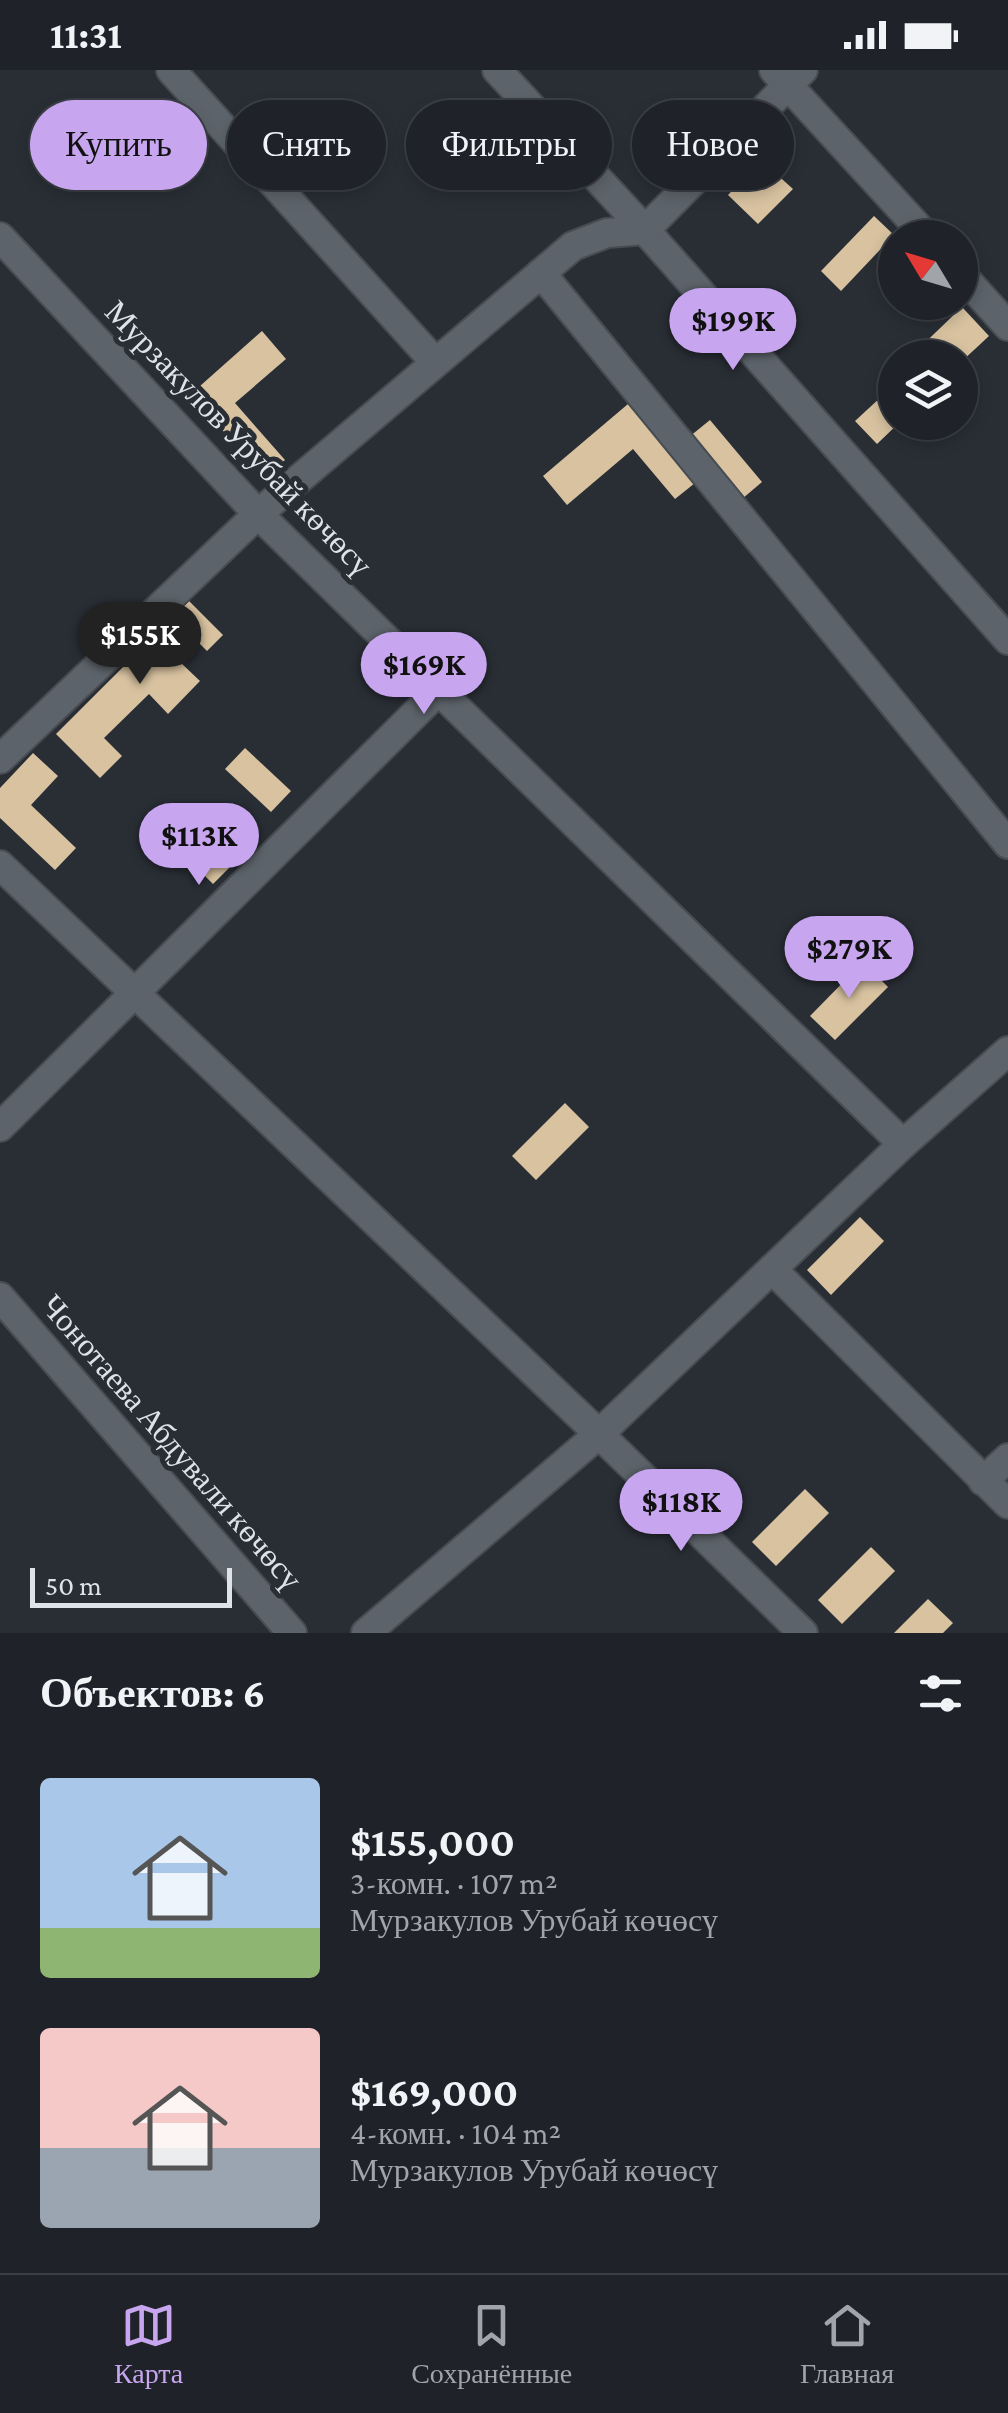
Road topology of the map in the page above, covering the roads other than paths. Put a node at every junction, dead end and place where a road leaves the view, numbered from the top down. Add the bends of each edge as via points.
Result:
1 (171, 70) edge
2 (497, 70) edge
3 (789, 75) edge
4 (913, 220) edge
5 (646, 230) junction
6 (0, 237) edge
7 (541, 273) junction
8 (978, 289) edge
9 (1004, 312) edge
10 (435, 362) junction
11 (258, 514) junction
12 (1008, 640) edge
13 (438, 691) junction
14 (0, 760) edge
15 (1008, 844) edge
16 (0, 865) edge
17 (134, 993) junction
18 (1008, 1051) edge
19 (0, 1127) edge
20 (904, 1144) junction
21 (772, 1269) junction
22 (0, 1297) edge
23 (599, 1434) junction
24 (1008, 1458) edge
25 (983, 1482) junction
26 (1008, 1504) edge
27 (292, 1633) edge
28 (366, 1633) edge
29 (803, 1633) edge

1 - 10 street
2 - 5 street
3 - 4 street
3 - 5 street
5 - 7 street via 607,233 573,246
5 - 12 street
6 - 11 street, Мурзакулов Урубай көчөсү
7 - 10 street
7 - 15 street
8 - 9 street
10 - 11 street
11 - 13 street, Мурзакулов Урубай көчөсү
11 - 14 street
13 - 17 street
13 - 20 street, Мурзакулов Урубай көчөсү
16 - 17 street
17 - 19 street
17 - 23 street
18 - 20 street
20 - 21 street
21 - 23 street
21 - 25 street
22 - 27 street, Чонотаева Абдували көчөсү
23 - 28 street
23 - 29 street
24 - 25 street
25 - 26 street

